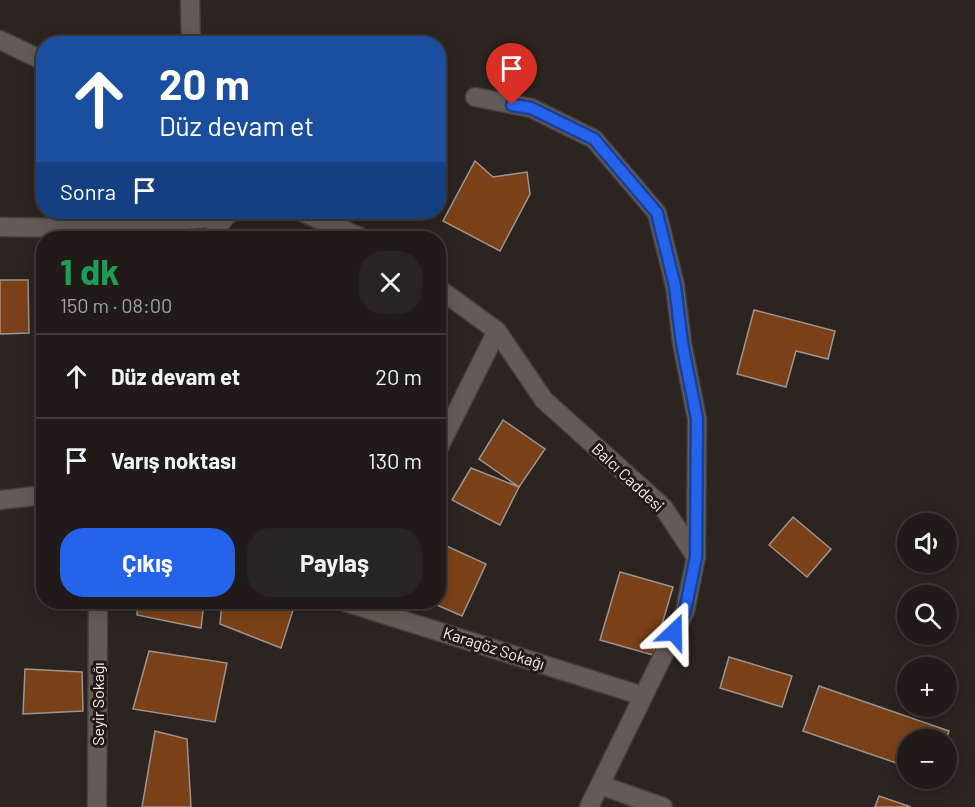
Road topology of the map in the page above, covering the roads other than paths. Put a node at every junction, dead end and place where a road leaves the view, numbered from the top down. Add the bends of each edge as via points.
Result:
1 (190, 0) edge
2 (191, 36) edge
3 (0, 40) edge
4 (36, 57) edge
5 (475, 97) dead end
6 (175, 219) edge
7 (318, 219) edge
8 (0, 227) edge
9 (346, 231) edge
10 (446, 294) edge
11 (497, 331) junction
12 (446, 432) edge
13 (36, 496) edge
14 (0, 500) edge
15 (696, 557) junction
16 (98, 609) edge
17 (374, 609) edge
18 (642, 696) junction
19 (600, 785) junction
20 (98, 807) edge
21 (589, 807) edge
22 (663, 807) edge

1 - 2 street
3 - 4 street
5 - 15 street via 531,108 594,139 657,213 675,286 697,419
6 - 8 street via 78,228
7 - 9 street
10 - 11 street, Balcı Caddesi
11 - 12 street
11 - 15 street, Balcı Caddesi via 544,400 663,507
13 - 14 street
15 - 18 street via 685,611
16 - 20 street, Seyir Sokağı
17 - 18 street, Karagöz Sokağı
18 - 19 street
19 - 21 street
19 - 22 street

